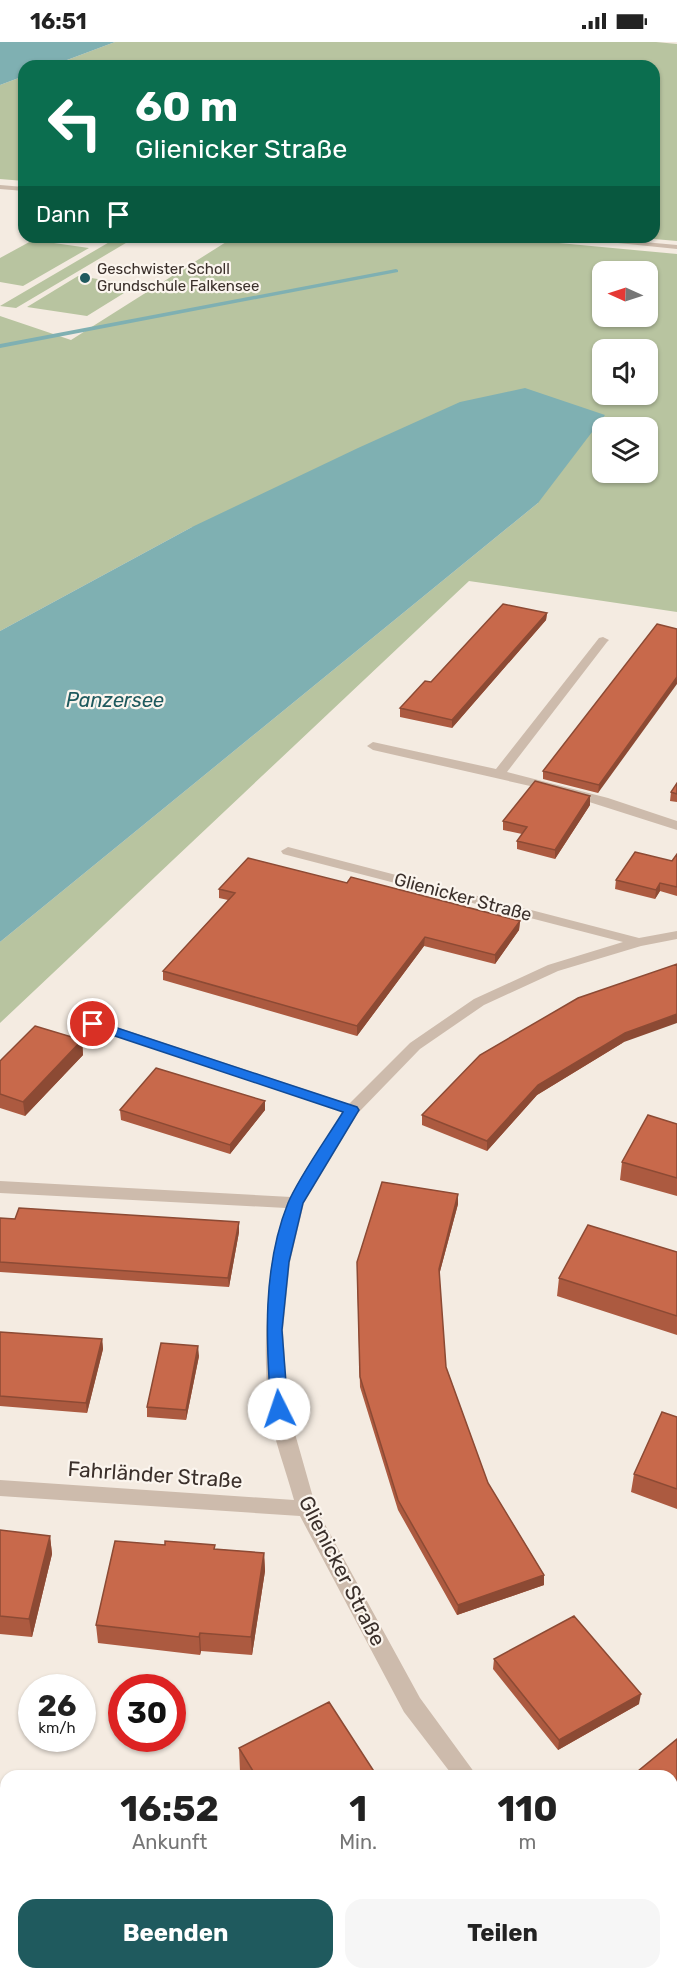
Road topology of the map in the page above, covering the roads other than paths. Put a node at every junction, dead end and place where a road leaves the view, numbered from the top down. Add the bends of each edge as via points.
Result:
1 (0, 187) edge
2 (18, 188) edge
3 (631, 243) edge
4 (677, 247) edge
5 (603, 640) dead end
6 (373, 746) dead end
7 (499, 774) junction
8 (677, 826) edge
9 (288, 851) dead end
10 (677, 935) edge
11 (639, 942) junction
12 (93, 1024) dead end
13 (351, 1110) junction
14 (0, 1187) edge
15 (296, 1203) junction
16 (0, 1488) edge
17 (306, 1509) junction
18 (461, 1770) edge

1 - 2 street
3 - 4 street
5 - 7 street
6 - 7 street
7 - 8 street via 638,810
9 - 11 street, Glienicker Straße
10 - 11 street, Glienicker Straße
11 - 13 street, Glienicker Straße via 553,968 479,1002 415,1046
12 - 13 street
13 - 15 street, Glienicker Straße
14 - 15 street
15 - 17 street, Glienicker Straße via 281,1262 274,1330 279,1409
16 - 17 street, Fahrländer Straße
17 - 18 street, Glienicker Straße via 412,1705

